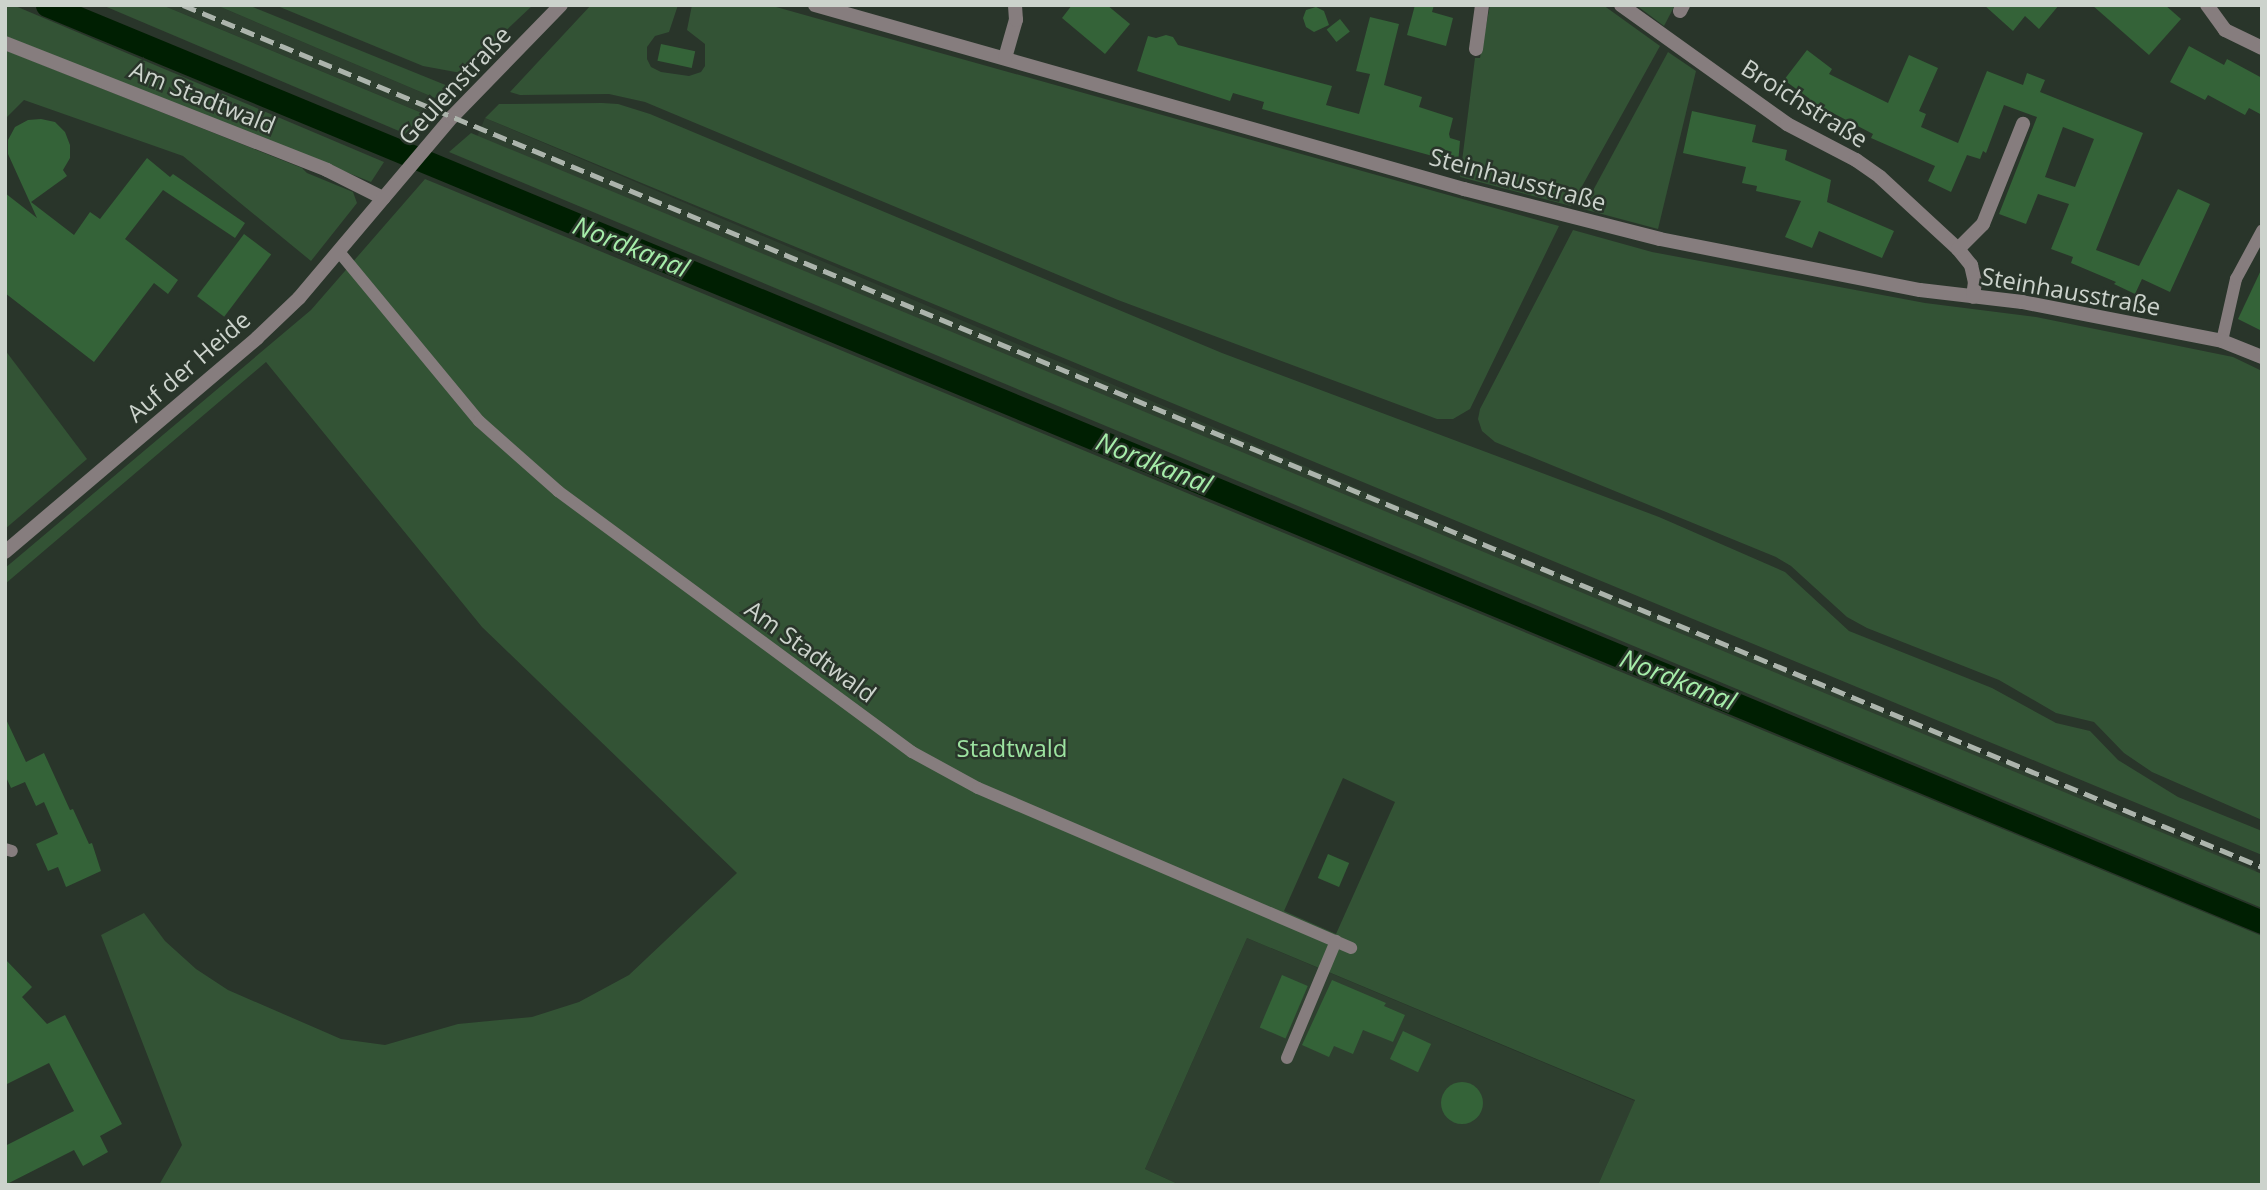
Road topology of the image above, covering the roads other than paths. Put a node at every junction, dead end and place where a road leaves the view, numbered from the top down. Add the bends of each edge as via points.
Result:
1 (561, 5) edge
2 (815, 5) edge
3 (1015, 5) edge
4 (1482, 5) edge
5 (1621, 5) edge
6 (2207, 5) edge
7 (5, 43) edge
8 (2262, 48) edge
9 (1476, 49) dead end
10 (1005, 58) junction
11 (2023, 124) dead end
12 (383, 198) junction
13 (2262, 231) edge
14 (1958, 249) junction
15 (340, 253) junction
16 (1973, 297) junction
17 (2222, 341) junction
18 (2262, 357) edge
19 (5, 552) edge
20 (1336, 941) junction
21 (1350, 948) dead end
22 (1287, 1058) dead end

1 - 12 street, Geulenstraße via 435,136
2 - 10 street, Steinhausstraße
3 - 10 street via 1016,20
4 - 9 street
5 - 14 street, Broichstraße via 1787,124 1880,177
6 - 8 street via 2225,30
7 - 12 street, Am Stadtwald via 327,170
10 - 16 street, Steinhausstraße via 1464,189 1660,239
11 - 14 street via 1983,224
12 - 15 street, Auf der Heide
13 - 17 lane via 2236,279
14 - 16 street, Broichstraße via 1971,265
15 - 19 street, Auf der Heide via 257,338
15 - 20 lane, Am Stadtwald via 479,421 558,492 912,752 978,789
16 - 17 street, Steinhausstraße via 2022,302
17 - 18 street, Steinhausstraße
20 - 21 lane, Am Stadtwald
20 - 22 lane

